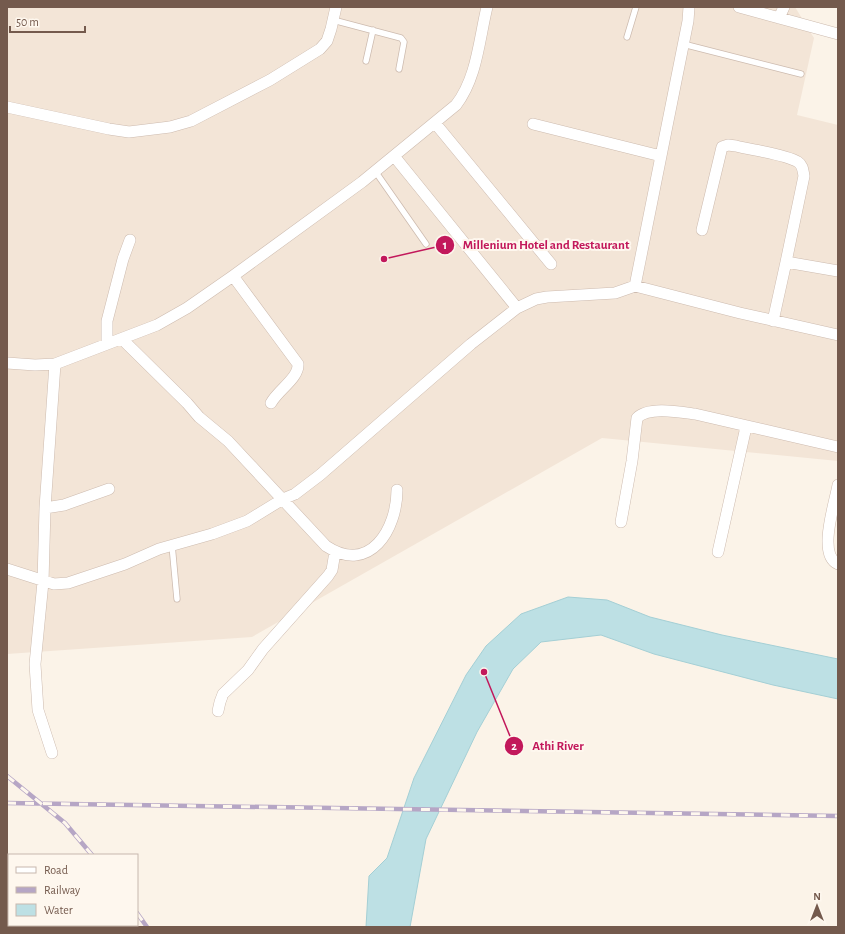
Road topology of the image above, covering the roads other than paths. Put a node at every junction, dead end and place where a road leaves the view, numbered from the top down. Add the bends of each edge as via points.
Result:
1 (336, 7) edge
2 (487, 7) edge
3 (636, 7) edge
4 (689, 7) edge
5 (739, 7) edge
6 (784, 7) edge
7 (779, 18) junction
8 (333, 20) junction
9 (373, 30) junction
10 (838, 34) edge
11 (628, 37) dead end
12 (683, 44) junction
13 (366, 61) dead end
14 (400, 69) dead end
15 (801, 74) dead end
16 (7, 107) edge
17 (435, 123) junction
18 (533, 124) dead end
19 (394, 156) junction
20 (661, 156) junction
21 (375, 171) junction
22 (702, 230) dead end
23 (130, 240) dead end
24 (426, 244) dead end
25 (786, 262) junction
26 (551, 264) dead end
27 (838, 272) edge
28 (233, 276) junction
29 (635, 286) junction
30 (518, 308) junction
31 (773, 321) junction
32 (838, 335) edge
33 (123, 340) junction
34 (107, 344) junction
35 (7, 363) edge
36 (55, 364) junction
37 (271, 403) dead end
38 (746, 427) junction
39 (838, 447) edge
40 (838, 485) edge
41 (108, 489) dead end
42 (397, 490) dead end
43 (283, 499) junction
44 (45, 508) junction
45 (621, 522) dead end
46 (172, 545) junction
47 (335, 552) junction
48 (718, 552) dead end
49 (838, 564) edge
50 (7, 568) edge
51 (43, 582) junction
52 (177, 599) dead end
53 (218, 711) dead end
54 (52, 753) dead end

1 - 8 street
2 - 17 street via 465,93 456,105
3 - 11 lane
4 - 12 street
5 - 7 street
6 - 7 street
7 - 10 street
8 - 9 lane
8 - 16 street via 327,41 303,61 190,121 170,127 129,132
9 - 13 lane
9 - 14 lane via 401,38 404,42
12 - 15 lane
12 - 20 street
17 - 19 street
17 - 26 street
18 - 20 street
19 - 21 street
19 - 30 street
20 - 29 street
21 - 24 lane
21 - 28 street
22 - 25 street via 722,147 736,146 799,162 804,176
23 - 34 street via 107,322
25 - 27 street
25 - 31 street
28 - 33 street via 187,308
28 - 37 street via 298,364 296,374
29 - 30 street via 615,293 536,299
29 - 31 street
30 - 43 street via 471,344 320,475 295,494
31 - 32 street
33 - 34 street
33 - 43 street via 187,403 198,418 228,441
34 - 36 street
35 - 36 street
36 - 44 street
38 - 39 street
38 - 45 street via 689,414 650,411 640,414 635,428
38 - 48 street
40 - 49 street via 829,528 828,550 829,557
41 - 44 street via 64,505
42 - 47 street via 397,505 390,529 375,546 358,555 350,556
43 - 46 street via 247,521
43 - 47 street via 326,546
44 - 51 street
46 - 51 street via 68,583 60,585
46 - 52 lane
47 - 53 street via 332,570 328,576 263,649 248,670 223,694
50 - 51 street
51 - 54 street via 35,685 38,710

